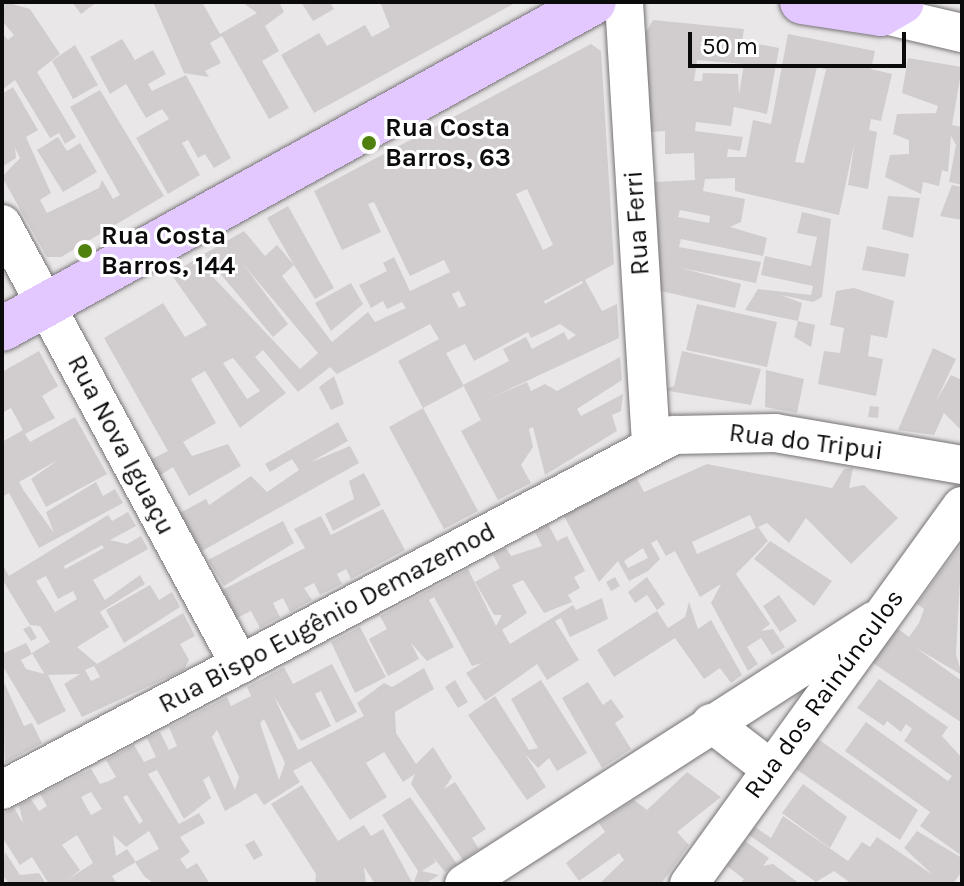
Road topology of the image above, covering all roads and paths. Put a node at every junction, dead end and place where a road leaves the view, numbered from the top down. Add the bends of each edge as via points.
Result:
1 (594, 2) edge
2 (624, 2) edge
3 (802, 2) edge
4 (891, 8) edge
5 (962, 33) edge
6 (2, 224) edge
7 (44, 304) junction
8 (2, 329) edge
9 (651, 444) junction
10 (962, 465) edge
11 (962, 506) edge
12 (875, 620) junction
13 (240, 665) junction
14 (711, 723) junction
15 (771, 769) junction
16 (2, 790) edge
17 (464, 884) edge
18 (689, 884) edge

1 - 7 main road
2 - 9 street, Rua Ferri
3 - 4 main road
4 - 5 street
6 - 7 street, Rua Nova Iguaçu
7 - 8 main road
7 - 13 street, Rua Nova Iguaçu
9 - 10 street, Rua do Tripui via 716,431 775,433
9 - 13 street, Rua Bispo Eugênio Demazemod
11 - 12 street, Rua dos Rainúnculos
12 - 14 street
12 - 15 street, Rua dos Rainúnculos
13 - 16 street, Rua Bispo Eugênio Demazemod
14 - 15 street
14 - 17 street
15 - 18 street, Rua dos Rainúnculos

